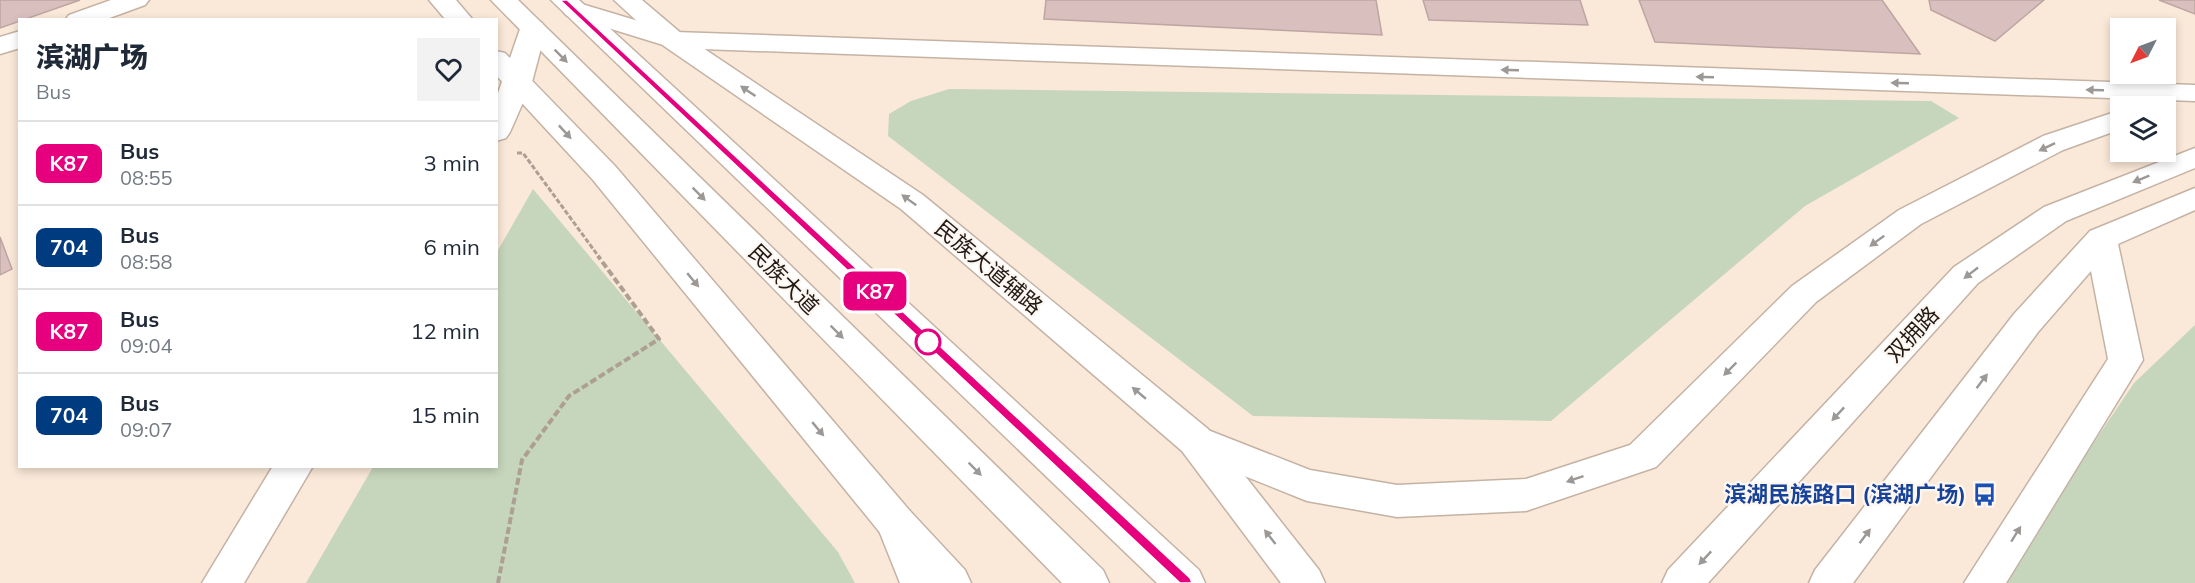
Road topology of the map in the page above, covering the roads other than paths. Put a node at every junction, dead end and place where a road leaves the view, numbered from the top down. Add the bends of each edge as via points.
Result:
1 (136, 0) edge
2 (442, 0) edge
3 (504, 0) edge
4 (627, 0) edge
5 (570, 5) edge
6 (84, 18) edge
7 (458, 18) edge
8 (533, 29) junction
9 (18, 40) edge
10 (673, 40) junction
11 (0, 46) edge
12 (507, 70) edge
13 (2193, 93) edge
14 (2176, 99) edge
15 (498, 121) edge
16 (2110, 123) edge
17 (2195, 157) edge
18 (2195, 198) edge
19 (2101, 239) junction
20 (1195, 440) junction
21 (293, 468) edge
22 (896, 523) junction
23 (222, 583) edge
24 (920, 583) edge
25 (951, 583) edge
26 (1089, 583) edge
27 (1185, 583) edge
28 (1305, 583) edge
29 (1682, 583) edge
30 (1829, 583) edge
31 (1984, 583) edge

1 - 6 main road
2 - 7 main road
3 - 8 main road, 民族大道
4 - 10 main road, 民族大道辅路
5 - 10 main road
5 - 27 main road
8 - 12 main road
8 -> 26 main road, 民族大道
9 - 11 main road
13 -> 10 main road
20 -> 10 main road, 民族大道辅路 via 912,202
12 - 15 main road
12 -> 22 main road via 604,173
13 - 14 main road
16 -> 20 main road via 2053,143 1910,217 1804,294 1643,456 1526,495 1397,501 1306,485
17 -> 29 main road, 双拥路 via 2055,214 1966,275
18 - 19 main road
30 -> 19 main road via 2026,323
31 -> 19 main road via 2126,360
28 -> 20 main road, 民族大道辅路
21 - 23 main road
22 - 24 main road
22 - 25 main road

